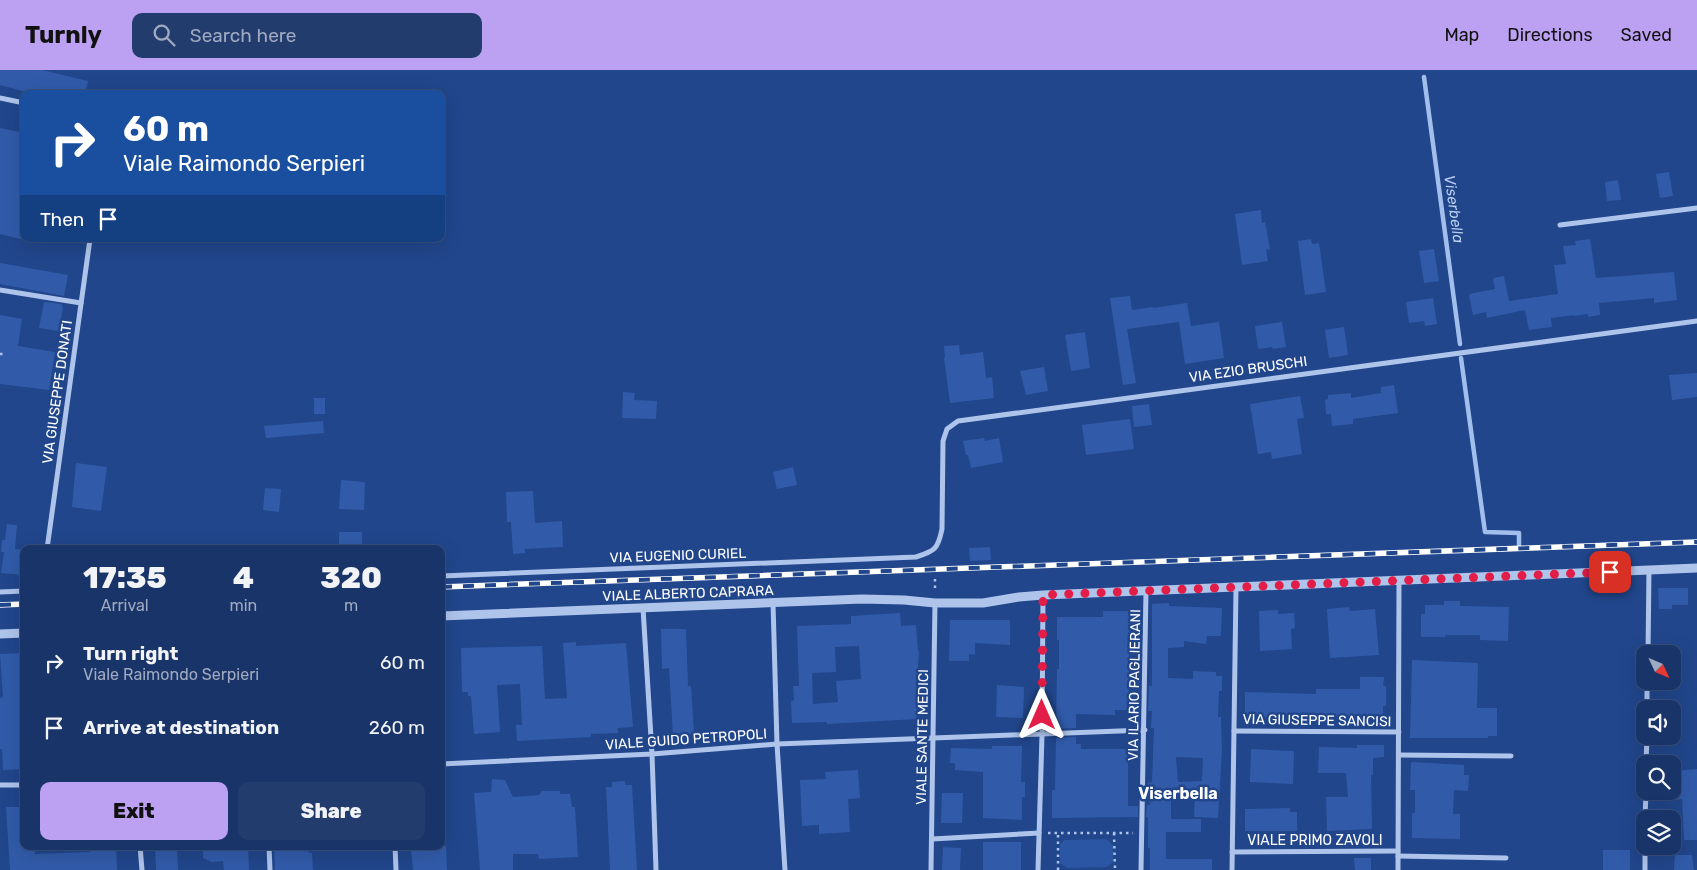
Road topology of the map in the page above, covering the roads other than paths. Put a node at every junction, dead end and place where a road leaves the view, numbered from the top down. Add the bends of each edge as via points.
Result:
1 (0, 98) edge
2 (20, 102) edge
3 (1697, 208) edge
4 (1560, 225) dead end
5 (90, 242) edge
6 (0, 290) edge
7 (81, 303) junction
8 (1697, 321) edge
9 (48, 545) edge
10 (916, 557) joint
11 (1697, 568) edge
12 (1649, 570) junction
13 (445, 576) edge
14 (1399, 581) junction
15 (1236, 588) junction
16 (20, 591) edge
17 (1146, 591) junction
18 (0, 592) edge
19 (1043, 595) junction
20 (773, 603) junction
21 (935, 603) junction
22 (643, 608) junction
23 (445, 616) edge
24 (20, 633) edge
25 (0, 634) edge
26 (1648, 645) edge
27 (1145, 730) junction
28 (1234, 731) junction
29 (1399, 732) junction
30 (1042, 735) junction
31 (932, 738) junction
32 (777, 744) junction
33 (652, 754) junction
34 (1399, 755) junction
35 (1511, 756) dead end
36 (445, 764) edge
37 (0, 785) edge
38 (20, 785) edge
39 (1039, 834) junction
40 (932, 839) junction
41 (140, 850) edge
42 (269, 850) edge
43 (395, 850) edge
44 (1232, 852) junction
45 (1398, 853) junction
46 (1645, 855) edge
47 (1506, 858) dead end
48 (142, 870) edge
49 (270, 870) edge
50 (396, 870) edge
51 (656, 870) edge
52 (785, 870) edge
53 (931, 870) edge
54 (1038, 870) edge
55 (1141, 870) edge
56 (1232, 870) edge
57 (1398, 870) edge
58 (1645, 870) edge

1 - 2 street
3 - 4 street
5 - 7 street, VIA GIUSEPPE DONATI
6 - 7 street
7 - 9 street, VIA GIUSEPPE DONATI
8 - 10 street, VIA EZIO BRUSCHI via 958,421 948,429 943,441 939,543 931,552
10 - 13 street, VIA EUGENIO CURIEL
11 - 12 street, VIALE ALBERTO CAPRARA
12 - 14 street, VIALE ALBERTO CAPRARA
12 - 26 street
14 - 15 street, VIALE ALBERTO CAPRARA
14 - 29 street
15 - 17 street, VIALE ALBERTO CAPRARA
15 - 28 street
16 - 18 street
17 - 19 street, VIALE ALBERTO CAPRARA
17 - 27 street, VIA ILARIO PAGLIERANI
19 - 21 street, VIALE ALBERTO CAPRARA via 983,603
19 - 30 street
20 - 21 street, VIALE ALBERTO CAPRARA via 904,600
20 - 22 street, VIALE ALBERTO CAPRARA
20 - 32 street
21 - 31 street, VIALE SANTE MEDICI
22 - 23 street, VIALE ALBERTO CAPRARA
22 - 33 street
24 - 25 street
27 - 30 street, VIALE GUIDO PETROPOLI
27 - 55 street, VIA ILARIO PAGLIERANI
28 - 29 street, VIA GIUSEPPE SANCISI
28 - 44 street
29 - 34 street
30 - 31 street, VIALE GUIDO PETROPOLI
30 - 39 street
31 - 32 street, VIALE GUIDO PETROPOLI
31 - 40 street, VIALE SANTE MEDICI
32 - 33 street, VIALE GUIDO PETROPOLI
32 - 52 street
33 - 36 street, VIALE GUIDO PETROPOLI
33 - 51 street
34 - 35 street
34 - 45 street
37 - 38 street
39 - 40 street
39 - 54 street
40 - 53 street, VIALE SANTE MEDICI
41 - 48 street
42 - 49 street
43 - 50 street
44 - 45 street, VIALE PRIMO ZAVOLI
44 - 56 street
45 - 47 street, VIALE PRIMO ZAVOLI
45 - 57 street
46 - 58 street

